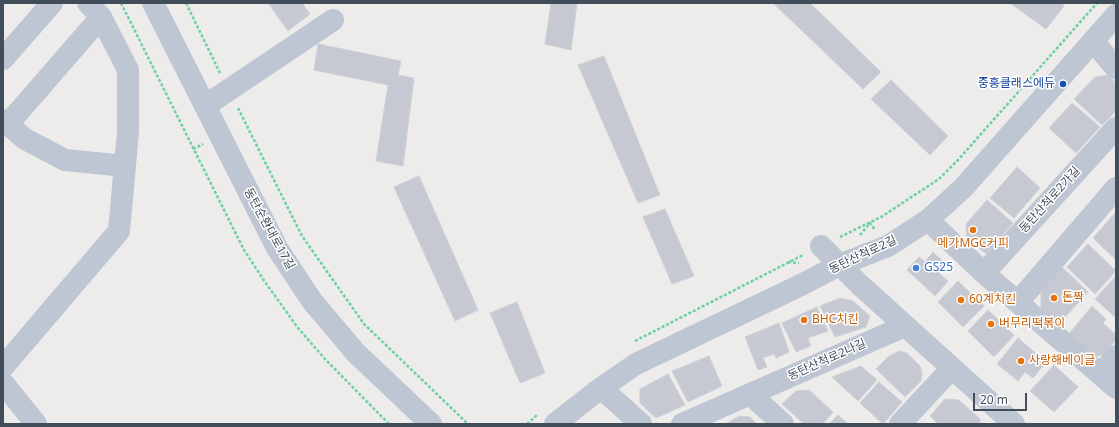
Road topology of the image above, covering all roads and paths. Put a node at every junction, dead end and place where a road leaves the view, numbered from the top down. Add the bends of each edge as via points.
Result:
1 (52, 3) edge
2 (153, 3) edge
3 (186, 3) edge
4 (1097, 3) edge
5 (94, 10) edge
6 (1116, 15) edge
7 (333, 20) dead end
8 (1093, 41) junction
9 (3, 59) edge
10 (1116, 68) edge
11 (229, 90) junction
12 (205, 106) junction
13 (5, 122) edge
14 (1116, 128) edge
15 (124, 166) junction
16 (1116, 188) edge
17 (928, 220) junction
18 (821, 246) joint
19 (839, 265) junction
20 (984, 273) junction
21 (1018, 302) junction
22 (905, 326) junction
23 (1116, 356) edge
24 (3, 367) edge
25 (952, 368) junction
26 (1108, 381) edge
27 (3, 383) edge
28 (601, 388) junction
29 (750, 394) junction
30 (36, 424) edge
31 (430, 424) edge
32 (468, 424) edge
33 (555, 424) edge
34 (641, 424) edge
35 (682, 424) edge
36 (783, 424) edge
37 (900, 424) edge
38 (1014, 424) edge

1 - 9 street
2 - 12 street, 동탄순환대로17길
3 - 11 path
4 - 18 path via 939,179 881,217
5 - 13 street
5 - 15 street via 128,70 128,132
6 - 8 street, 동탄산척로2길
7 - 11 street
8 - 10 street
8 - 17 street, 동탄산척로2길 via 963,188
11 - 12 street
11 - 32 path via 302,236 364,324
12 - 31 street, 동탄순환대로17길 via 277,248 312,301 356,353
13 - 15 street via 25,139 65,160
14 - 20 street, 동탄산척로2가길
15 - 24 street via 118,230
16 - 21 street
17 - 19 street, 동탄산척로2길 via 888,246
17 - 20 street
18 - 19 street
19 - 22 street
19 - 28 street, 동탄산척로2길 via 636,364
20 - 21 street
21 - 26 street
22 - 25 street
22 - 29 street, 동탄산척로2나길
23 - 26 street
25 - 37 street
25 - 38 street
27 - 30 street
28 - 33 street, 동탄산척로2길
28 - 34 street
29 - 35 street, 동탄산척로2나길
29 - 36 street

